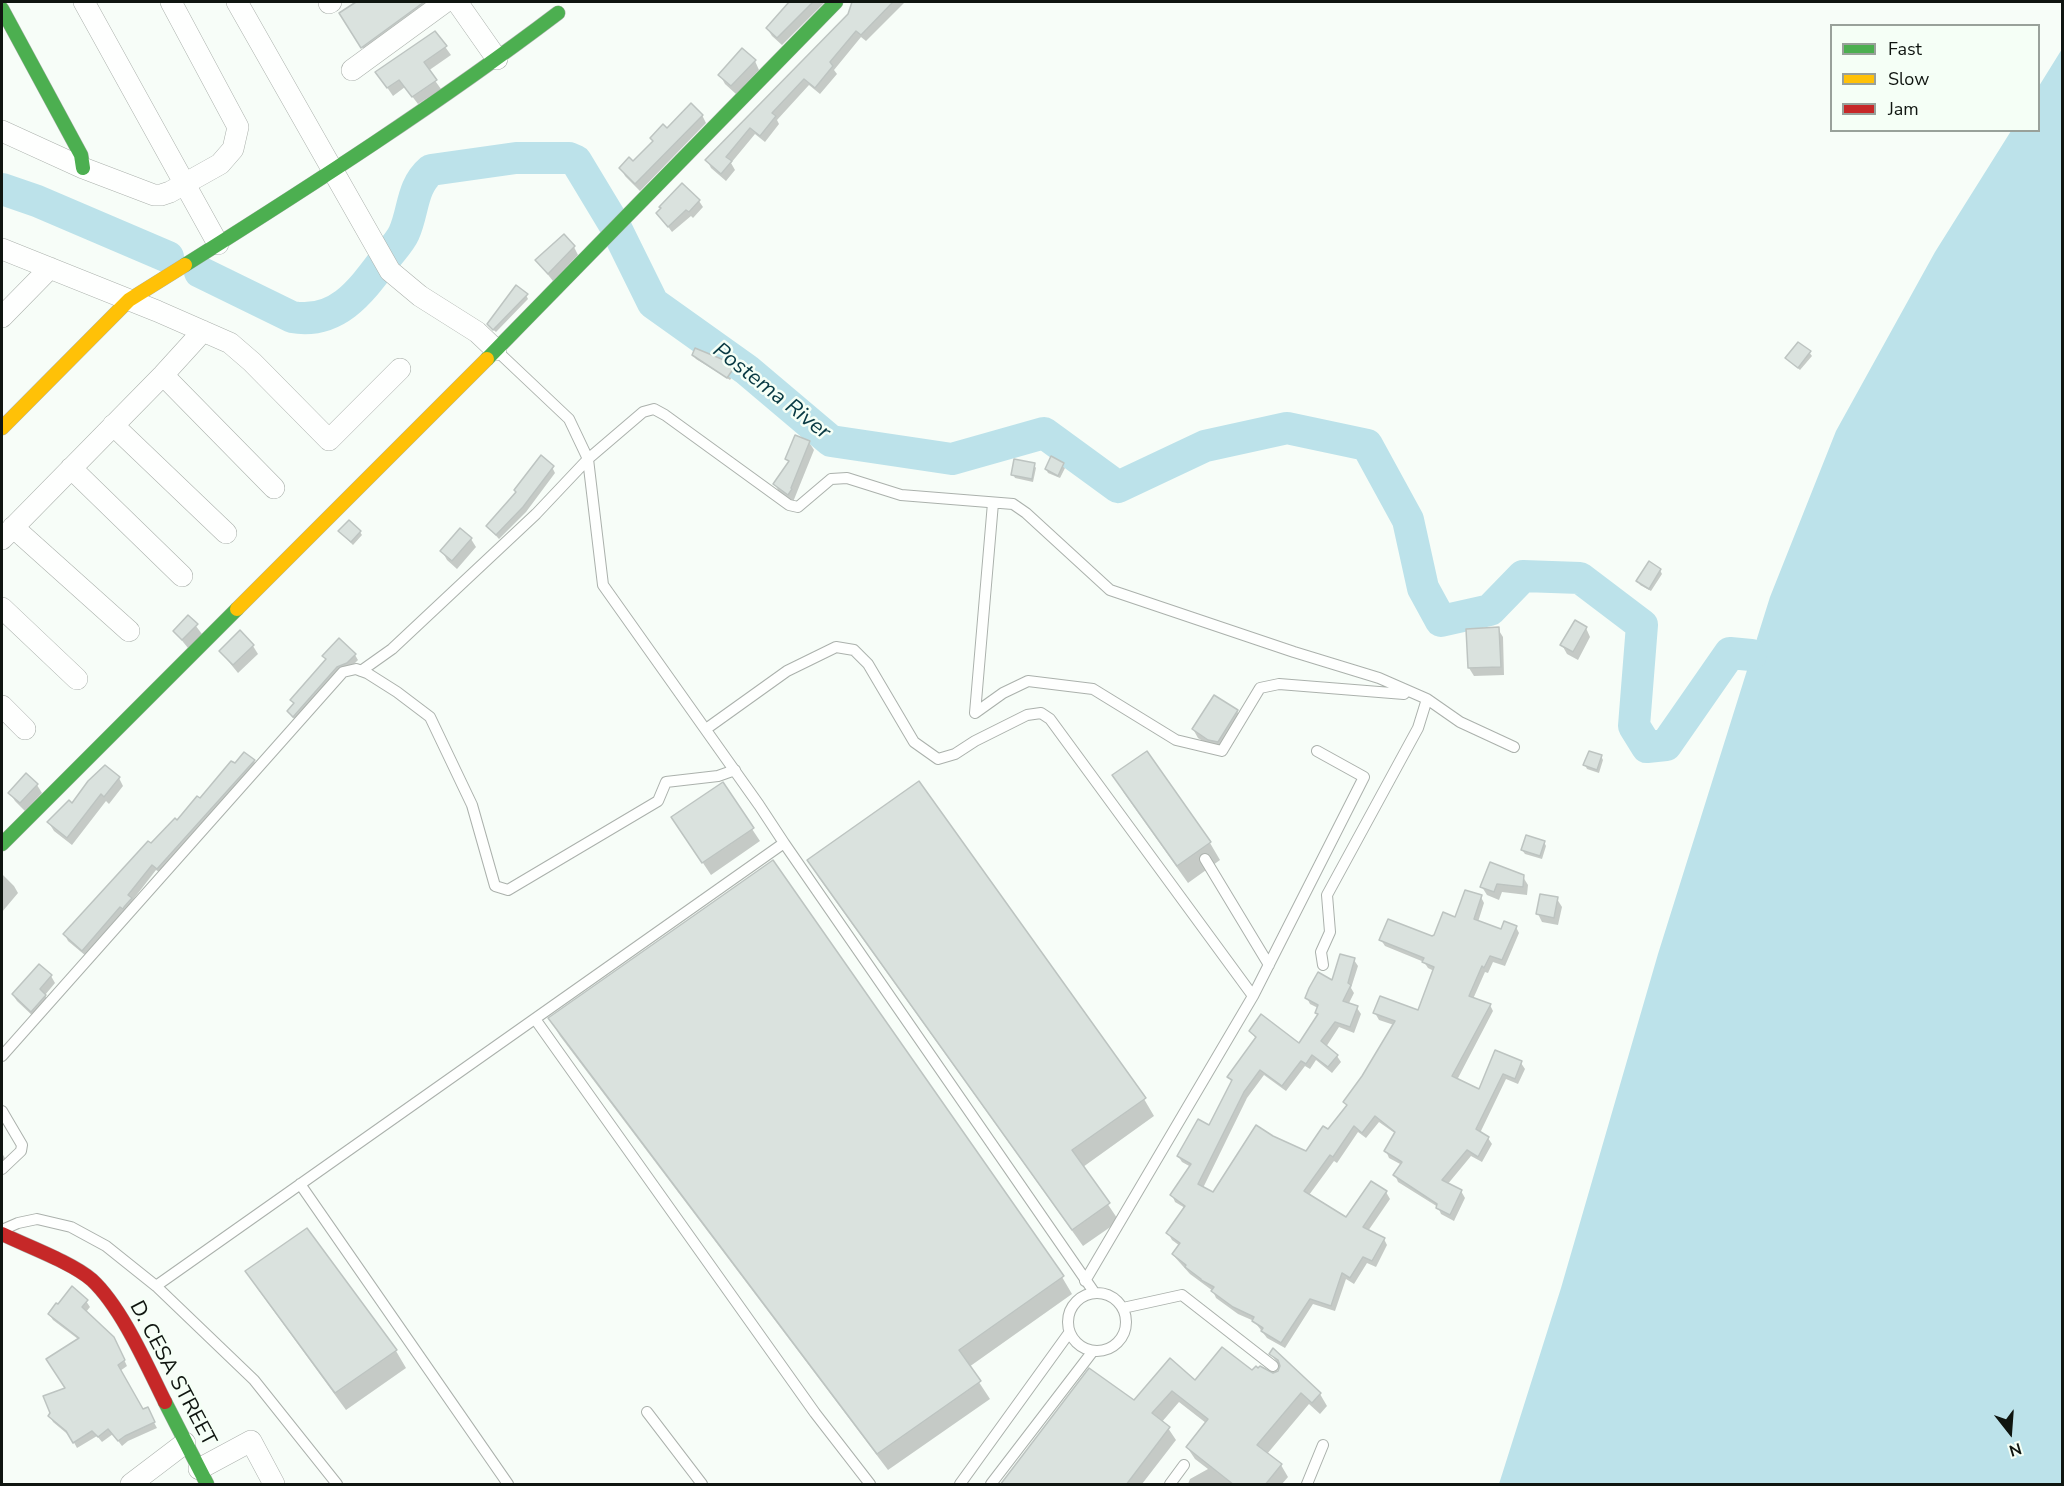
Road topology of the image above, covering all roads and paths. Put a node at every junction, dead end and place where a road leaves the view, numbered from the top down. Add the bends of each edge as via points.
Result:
1 (84, 2) edge
2 (171, 2) edge
3 (237, 2) edge
4 (445, 2) edge
5 (457, 2) edge
6 (836, 2) edge
7 (2, 9) edge
8 (558, 13) dead end
9 (496, 58) junction
10 (352, 70) dead end
11 (2, 131) edge
12 (83, 168) junction
13 (333, 171) junction
14 (185, 184) junction
15 (218, 244) junction
16 (2, 249) edge
17 (50, 268) junction
18 (129, 300) junction
19 (2, 317) edge
20 (203, 331) junction
21 (496, 350) junction
22 (400, 369) dead end
23 (163, 375) junction
24 (113, 426) junction
25 (2, 428) edge
26 (588, 459) junction
27 (70, 468) junction
28 (274, 488) dead end
29 (993, 503) junction
30 (7, 533) edge
31 (226, 533) dead end
32 (182, 576) dead end
33 (2, 608) edge
34 (129, 631) dead end
35 (361, 671) junction
36 (77, 679) dead end
37 (1413, 694) junction
38 (1427, 699) junction
39 (2, 706) edge
40 (26, 729) dead end
41 (706, 729) junction
42 (1514, 747) dead end
43 (1317, 751) dead end
44 (735, 770) junction
45 (784, 843) junction
46 (2, 844) edge
47 (1205, 859) dead end
48 (1269, 965) junction
49 (1323, 965) dead end
50 (1254, 996) junction
51 (535, 1018) junction
52 (2, 1056) edge
53 (2, 1111) edge
54 (2, 1169) edge
55 (300, 1184) junction
56 (2, 1232) edge
57 (1085, 1281) junction
58 (156, 1286) junction
59 (1094, 1292) junction
60 (1123, 1308) junction
61 (1069, 1333) junction
62 (1093, 1351) junction
63 (1273, 1366) dead end
64 (647, 1412) dead end
65 (185, 1443) junction
66 (1323, 1445) dead end
67 (1184, 1465) dead end
68 (203, 1477) edge
69 (141, 1481) edge
70 (274, 1485) edge
71 (338, 1485) edge
72 (508, 1485) edge
73 (702, 1485) edge
74 (870, 1485) edge
75 (960, 1485) edge
76 (991, 1485) edge
77 (1170, 1485) edge
78 (1306, 1485) edge

1 - 14 street
2 - 14 street via 238,127 233,149 220,164
3 - 13 street
4 - 10 street
5 - 9 street
6 - 21 street
7 - 12 street via 81,155
8 - 9 street
9 - 13 street
11 - 12 street
12 - 14 street via 154,195
13 - 15 street
13 - 21 street via 390,271 420,296 477,332
14 - 15 street
15 - 18 street
16 - 17 street
17 - 18 street
17 - 19 street
18 - 20 street
18 - 25 street
20 - 22 street via 230,343 252,362 329,441
20 - 23 street
21 - 26 lane via 569,419
21 - 46 street
23 - 24 street
23 - 28 street
24 - 27 street
24 - 31 street
26 - 29 lane via 644,412 654,409 789,505 798,507 831,479 848,478 901,495
26 - 35 lane via 536,514 400,641
26 - 41 lane via 603,585
27 - 30 street
27 - 32 street
29 - 37 lane via 1012,504 1026,513 1110,590 1379,678
29 - 37 lane via 975,713 1028,681 1093,689 1176,740 1222,752 1260,688 1279,684
30 - 34 street
33 - 36 street
35 - 44 lane via 429,717 472,806 495,886 508,890 658,801 666,782
35 - 52 lane via 343,672
37 - 38 lane
38 - 42 lane via 1460,722
38 - 49 lane via 1418,728 1327,895 1330,932 1321,952
39 - 40 street
41 - 44 lane
41 - 50 lane via 787,671 836,647 854,650 868,664 914,742 938,759 955,754 1027,715 1041,713 1050,719
43 - 48 lane via 1364,777
44 - 45 lane
45 - 51 lane
45 - 57 lane
47 - 48 lane
48 - 50 lane
50 - 57 lane
51 - 55 lane
51 - 74 lane
53 - 54 lane via 22,1145 21,1151
55 - 58 lane
55 - 72 lane
56 - 58 lane via 37,1219 71,1227 106,1246
56 - 65 street, D. CESA STREET via 92,1280 128,1329
57 - 59 lane
58 - 71 lane via 254,1380
59 - 60 lane via 1111,1296
59 - 61 lane via 1071,1306 1067,1315
60 - 62 lane via 1123,1335 1111,1348
60 - 63 lane via 1182,1295
61 - 62 lane via 1078,1345
61 - 75 lane
62 - 76 lane
64 - 73 lane
65 - 68 street, D. CESA STREET
65 - 69 street
66 - 78 lane
67 - 77 lane
68 - 70 street via 251,1441

